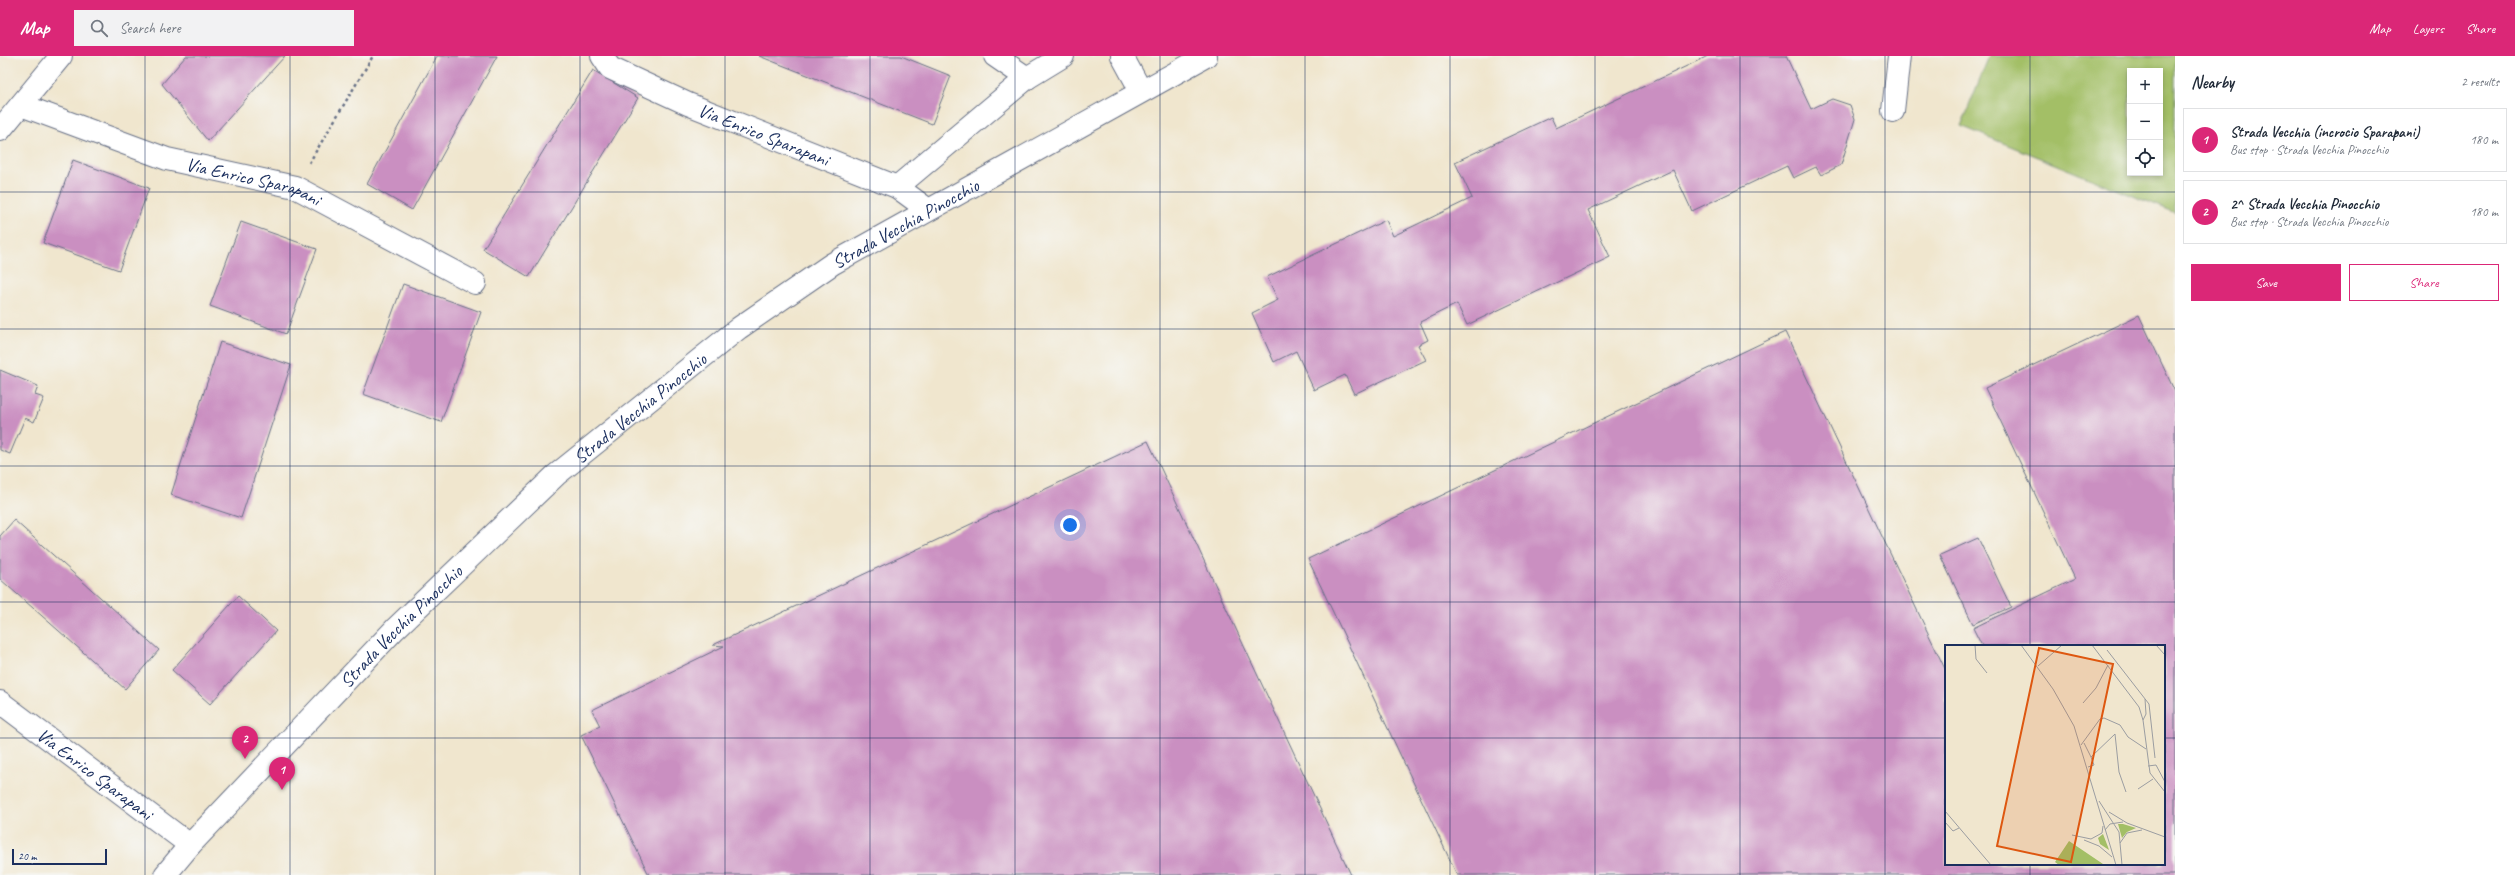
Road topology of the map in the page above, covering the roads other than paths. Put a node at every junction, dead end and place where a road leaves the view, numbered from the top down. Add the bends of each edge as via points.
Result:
1 (61, 56) edge
2 (602, 56) edge
3 (995, 56) edge
4 (1063, 56) edge
5 (1122, 56) edge
6 (1206, 56) edge
7 (1899, 56) edge
8 (1026, 78) junction
9 (1141, 91) junction
10 (21, 105) junction
11 (1893, 112) dead end
12 (0, 130) edge
13 (897, 187) junction
14 (927, 209) junction
15 (475, 283) dead end
16 (0, 702) edge
17 (190, 845) junction
18 (165, 875) edge

1 - 10 street
2 - 13 street, Via Enrico Sparapani via 610,68 688,104
3 - 8 street
4 - 8 street
5 - 9 street
6 - 9 street, Strada Vecchia Pinocchio
7 - 11 street
8 - 13 street
9 - 14 street, Strada Vecchia Pinocchio
10 - 12 street
10 - 15 street, Via Enrico Sparapani via 167,159 294,187
13 - 14 street, Via Enrico Sparapani
14 - 17 street, Strada Vecchia Pinocchio via 832,264 739,328 556,475 396,629
16 - 17 street, Via Enrico Sparapani
17 - 18 street, Strada Vecchia Pinocchio

